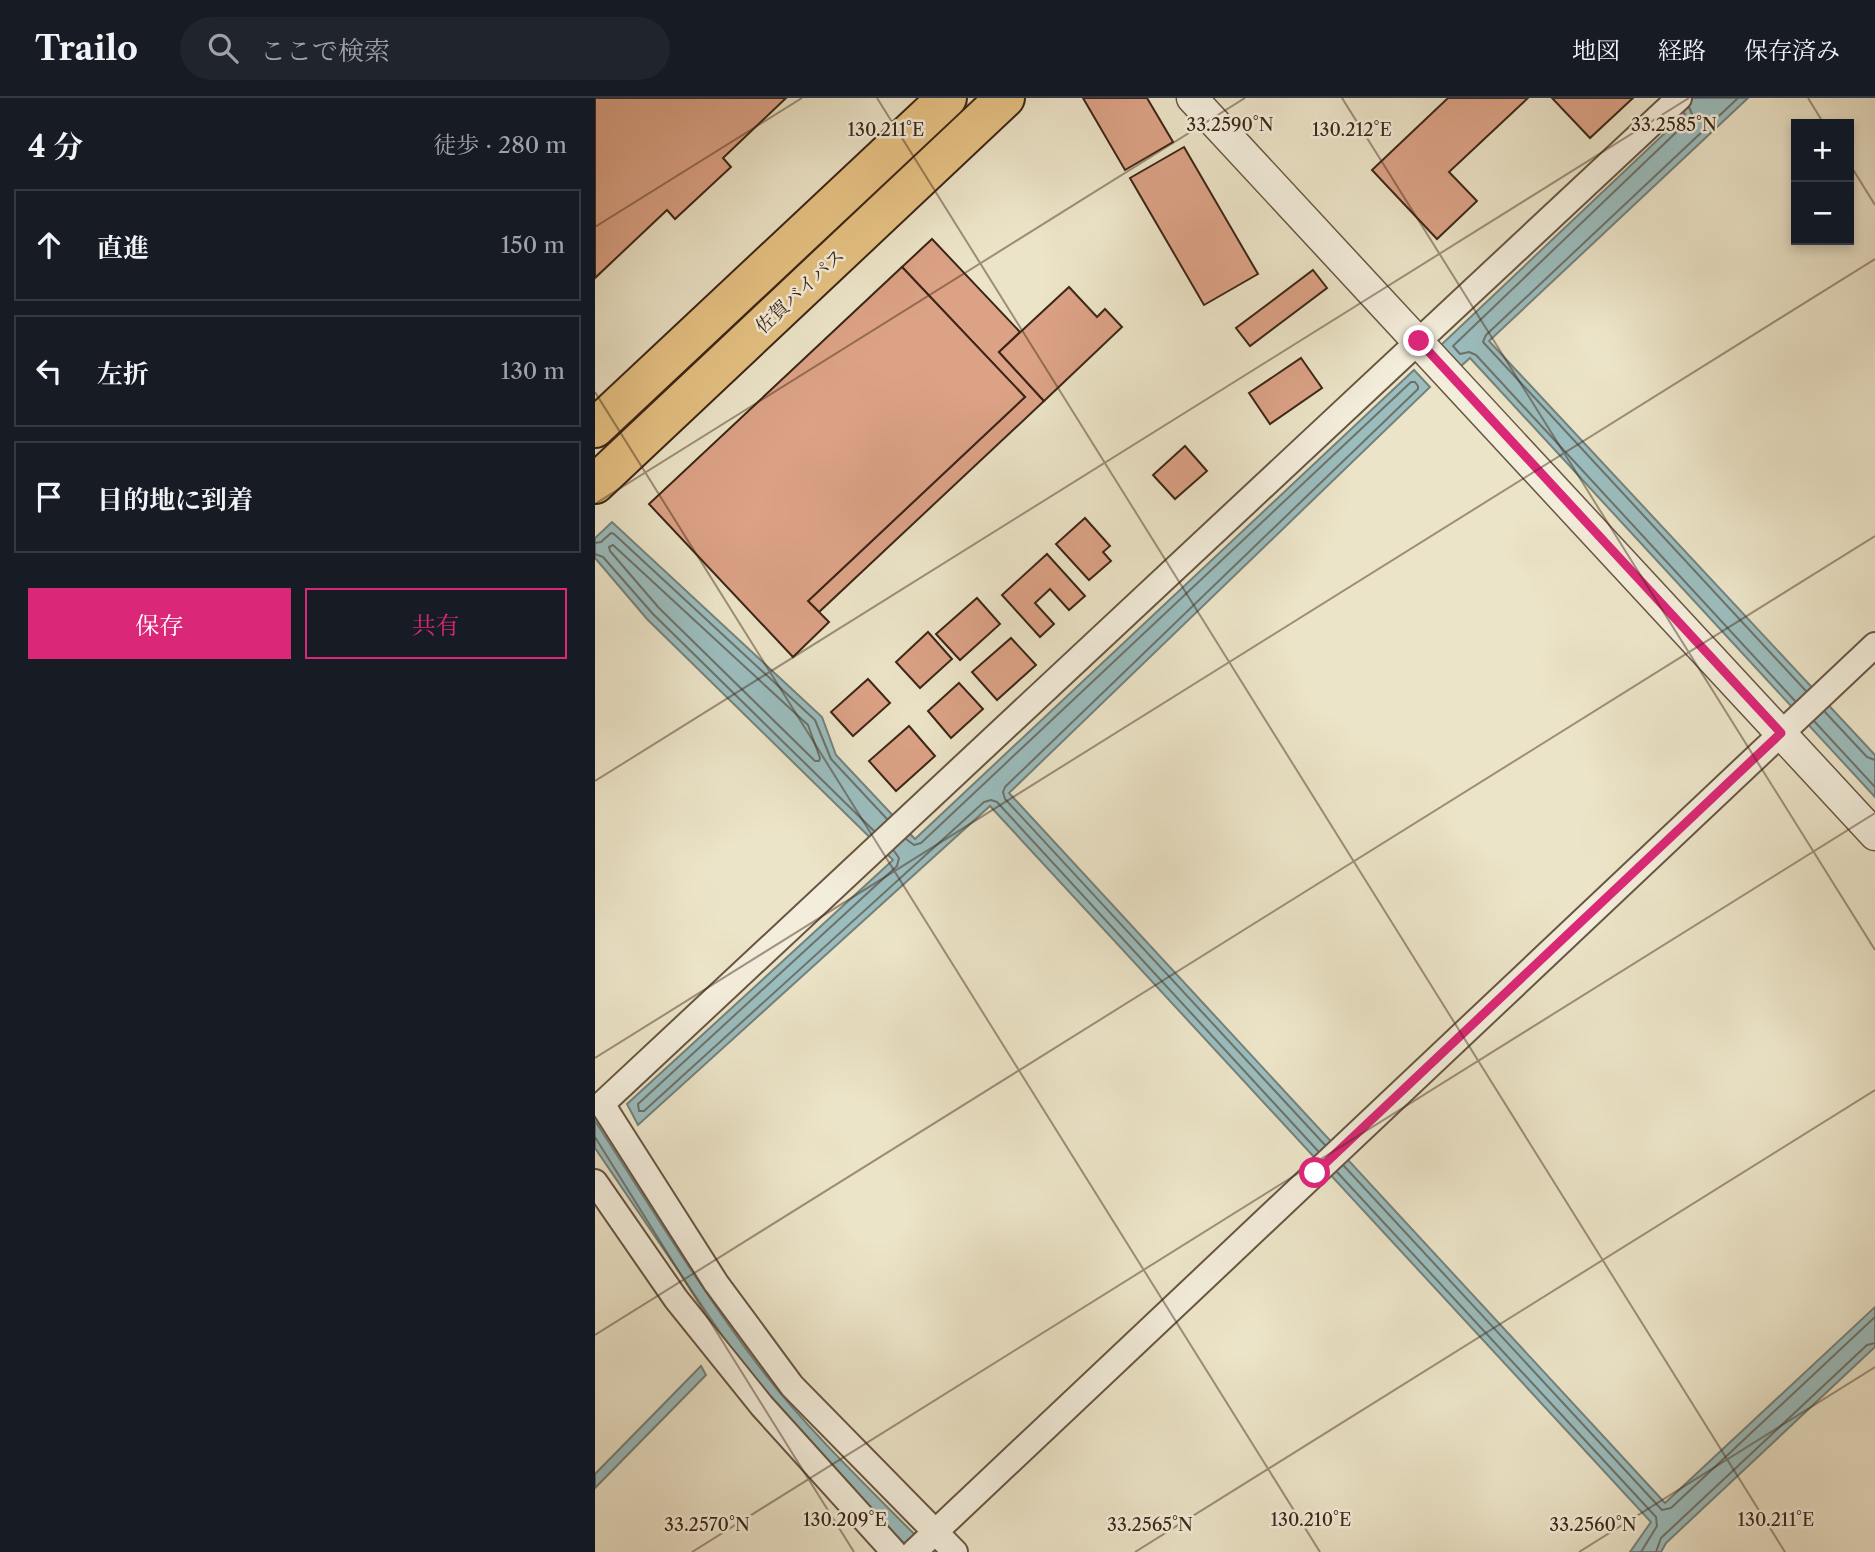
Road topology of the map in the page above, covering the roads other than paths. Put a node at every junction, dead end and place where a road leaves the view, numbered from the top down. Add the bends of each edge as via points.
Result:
1 (947, 98) edge
2 (1005, 98) edge
3 (1192, 98) edge
4 (1674, 102) edge
5 (1419, 341) junction
6 (595, 429) edge
7 (595, 484) edge
8 (1875, 645) edge
9 (1786, 728) junction
10 (1875, 835) edge
11 (599, 1099) edge
12 (595, 1182) edge
13 (935, 1532) junction
14 (894, 1552) edge
15 (914, 1552) edge
16 (955, 1552) edge

1 - 6 highway, 佐賀バイパス
2 - 7 highway, 佐賀バイパス
3 - 5 street
4 - 5 street
5 - 9 street
5 - 11 street via 867,857
8 - 9 street
9 - 10 street
9 - 13 street
11 - 13 street via 716,1283 792,1386
12 - 14 street via 727,1363
13 - 15 street
13 - 16 street

